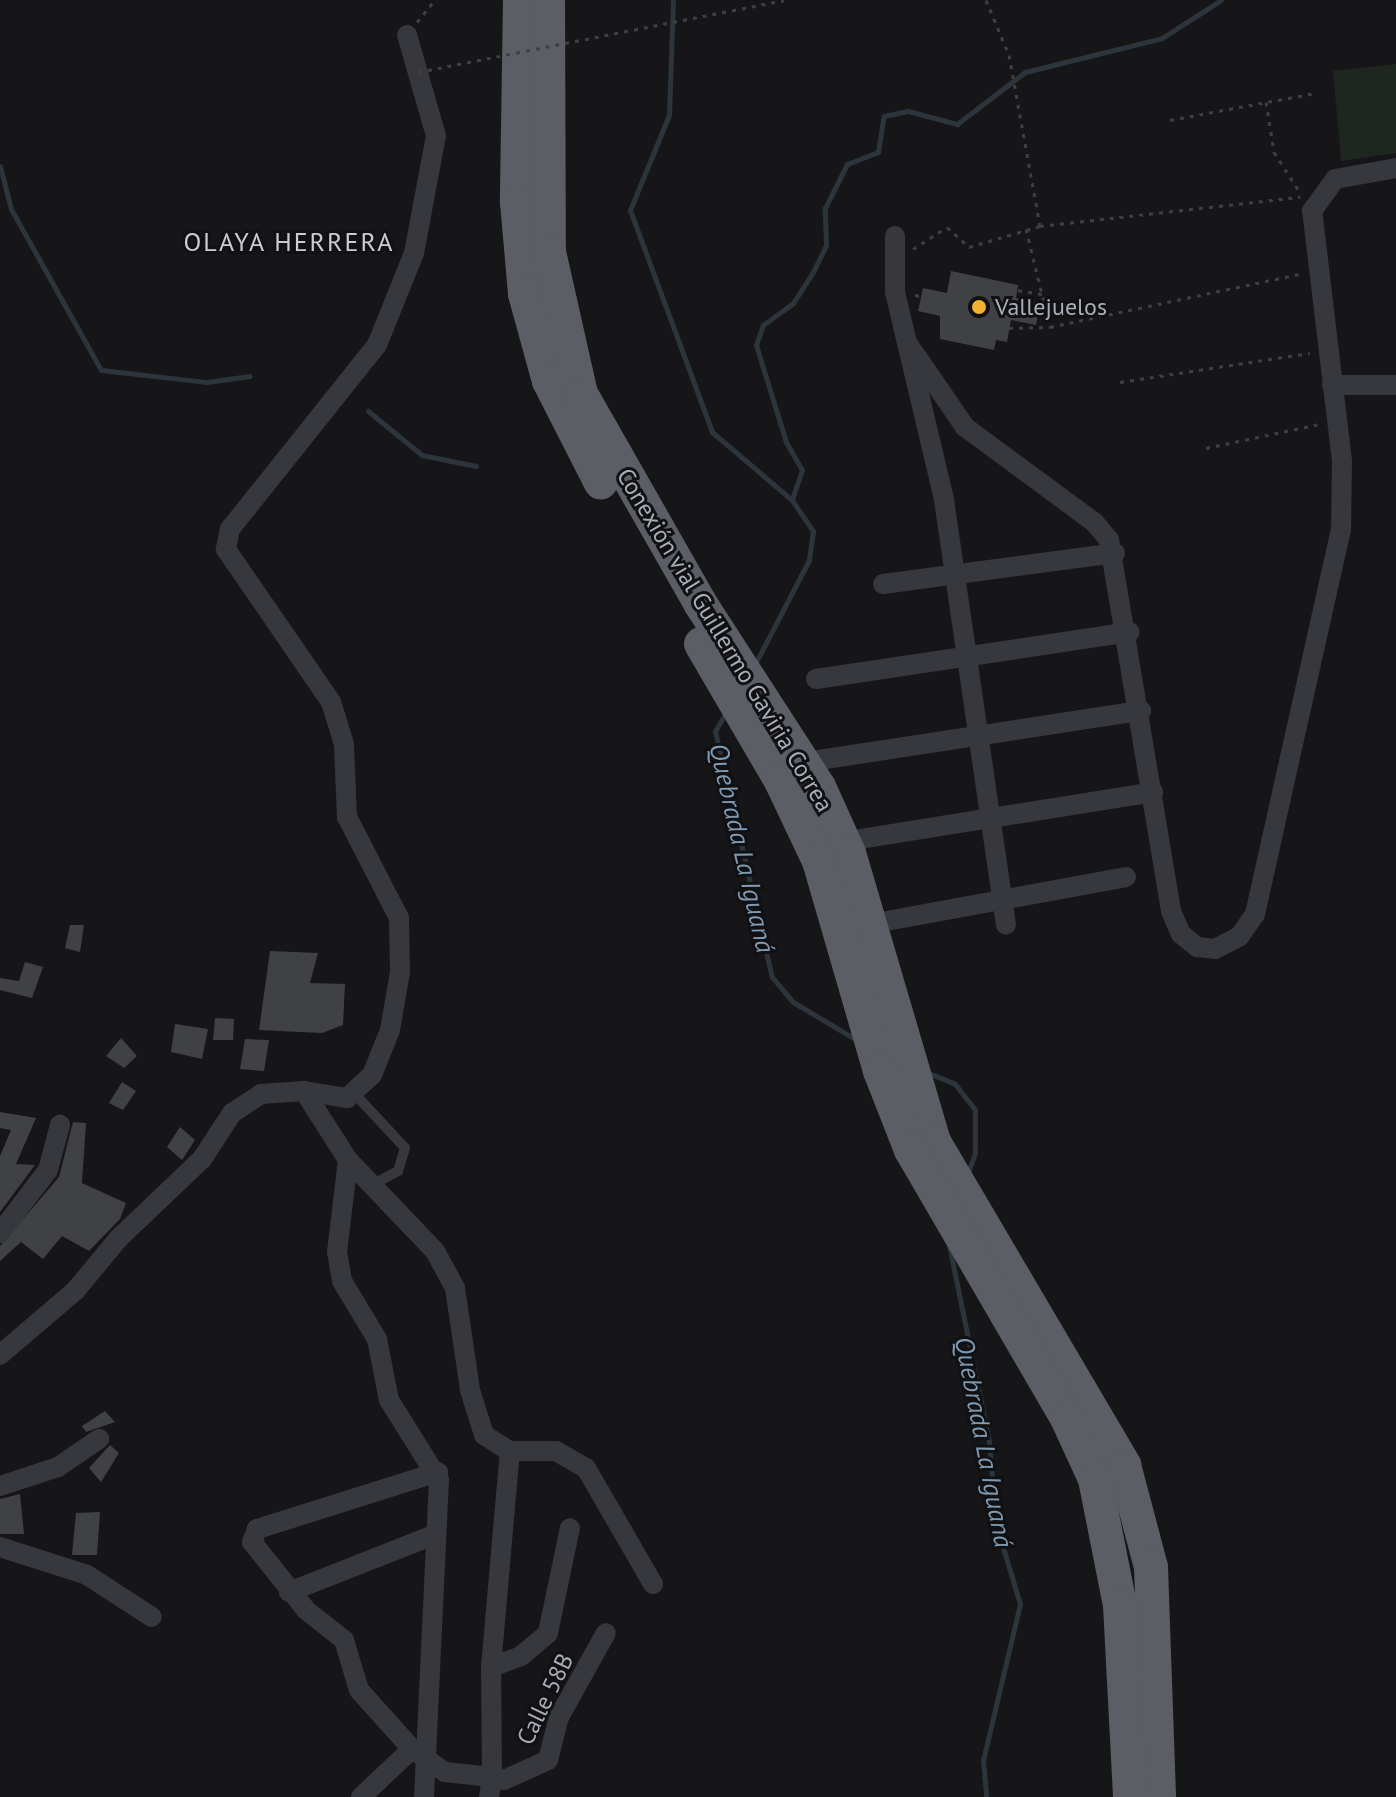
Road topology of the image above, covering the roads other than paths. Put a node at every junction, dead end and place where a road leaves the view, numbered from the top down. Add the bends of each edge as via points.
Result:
1 (520, 0) edge
2 (548, 0) edge
3 (407, 35) road end
4 (1396, 168) edge
5 (895, 236) dead end
6 (908, 344) junction
7 (1332, 385) junction
8 (1396, 385) edge
9 (1115, 553) junction
10 (952, 575) junction
11 (883, 584) dead end
12 (691, 606) junction
13 (1129, 632) junction
14 (964, 656) junction
15 (816, 679) dead end
16 (1141, 711) junction
17 (975, 736) junction
18 (819, 760) dead end
19 (1153, 792) junction
20 (988, 817) junction
21 (854, 840) dead end
22 (1126, 877) dead end
23 (1001, 897) junction
24 (881, 922) dead end
25 (1006, 925) dead end
26 (304, 1091) junction
27 (353, 1092) junction
28 (60, 1125) dead end
29 (348, 1160) junction
30 (372, 1185) junction
31 (0, 1233) edge
32 (990, 1265) junction
33 (0, 1355) edge
34 (99, 1439) dead end
35 (510, 1451) junction
36 (438, 1472) junction
37 (0, 1486) edge
38 (570, 1528) dead end
39 (436, 1534) junction
40 (0, 1547) edge
41 (653, 1584) dead end
42 (289, 1592) junction
43 (152, 1617) dead end
44 (606, 1633) dead end
45 (491, 1667) junction
46 (420, 1755) junction
47 (490, 1787) edge
48 (361, 1797) edge
49 (424, 1797) edge
50 (1130, 1797) edge
51 (1159, 1797) edge

1 - 12 highway, Conexión vial Guillermo Gaviria Correa via 517,202 525,294 536,336 566,420
2 - 12 highway, Conexión vial Guillermo Gaviria Correa via 546,203 567,347 602,436
3 - 27 street via 436,136 414,253 377,345 230,529 226,549 331,702 344,744 347,817 399,918 400,972 390,1030 372,1075
4 - 7 street via 1344,175 1325,187 1310,221
5 - 6 street via 895,292
6 - 9 street via 965,427 1094,522
6 - 10 street via 944,500
7 - 8 street
7 - 19 street via 1341,530 1255,914 1239,937 1215,949 1197,947 1181,934 1171,911
9 - 10 street
9 - 13 street
10 - 11 street
10 - 14 street
12 - 32 highway, Conexión vial Guillermo Gaviria Correa via 836,822 934,1142
13 - 14 street
13 - 16 street
14 - 15 street
14 - 17 street
16 - 17 street
16 - 19 street
17 - 18 street
17 - 20 street
19 - 20 street
20 - 21 street
20 - 23 street
22 - 23 street
23 - 24 street
23 - 25 street
26 - 27 street via 347,1098
26 - 29 street
26 - 33 street via 261,1094 232,1113 202,1159 119,1238 75,1291
27 - 30 lane via 405,1148 398,1171
28 - 31 street via 48,1170
29 - 30 street
29 - 36 street via 337,1252 342,1281 377,1339 389,1400
30 - 35 street via 435,1251 455,1288 470,1390 484,1435
32 - 50 highway, Conexión vial Guillermo Gaviria Correa via 1095,1479 1120,1605
32 - 51 highway, Conexión vial Guillermo Gaviria Correa via 1111,1435 1136,1498 1151,1567
34 - 37 street via 58,1467
35 - 41 street via 556,1451 586,1468
35 - 45 street
36 - 39 street
36 - 42 street via 253,1532 252,1542
38 - 45 street via 548,1633 521,1656
39 - 42 street
39 - 46 street
40 - 43 street via 87,1575
42 - 46 street via 344,1640 359,1690
44 - 47 street, Calle 58B via 559,1717 548,1760
45 - 47 street
46 - 47 street via 445,1772
46 - 48 street
46 - 49 street

